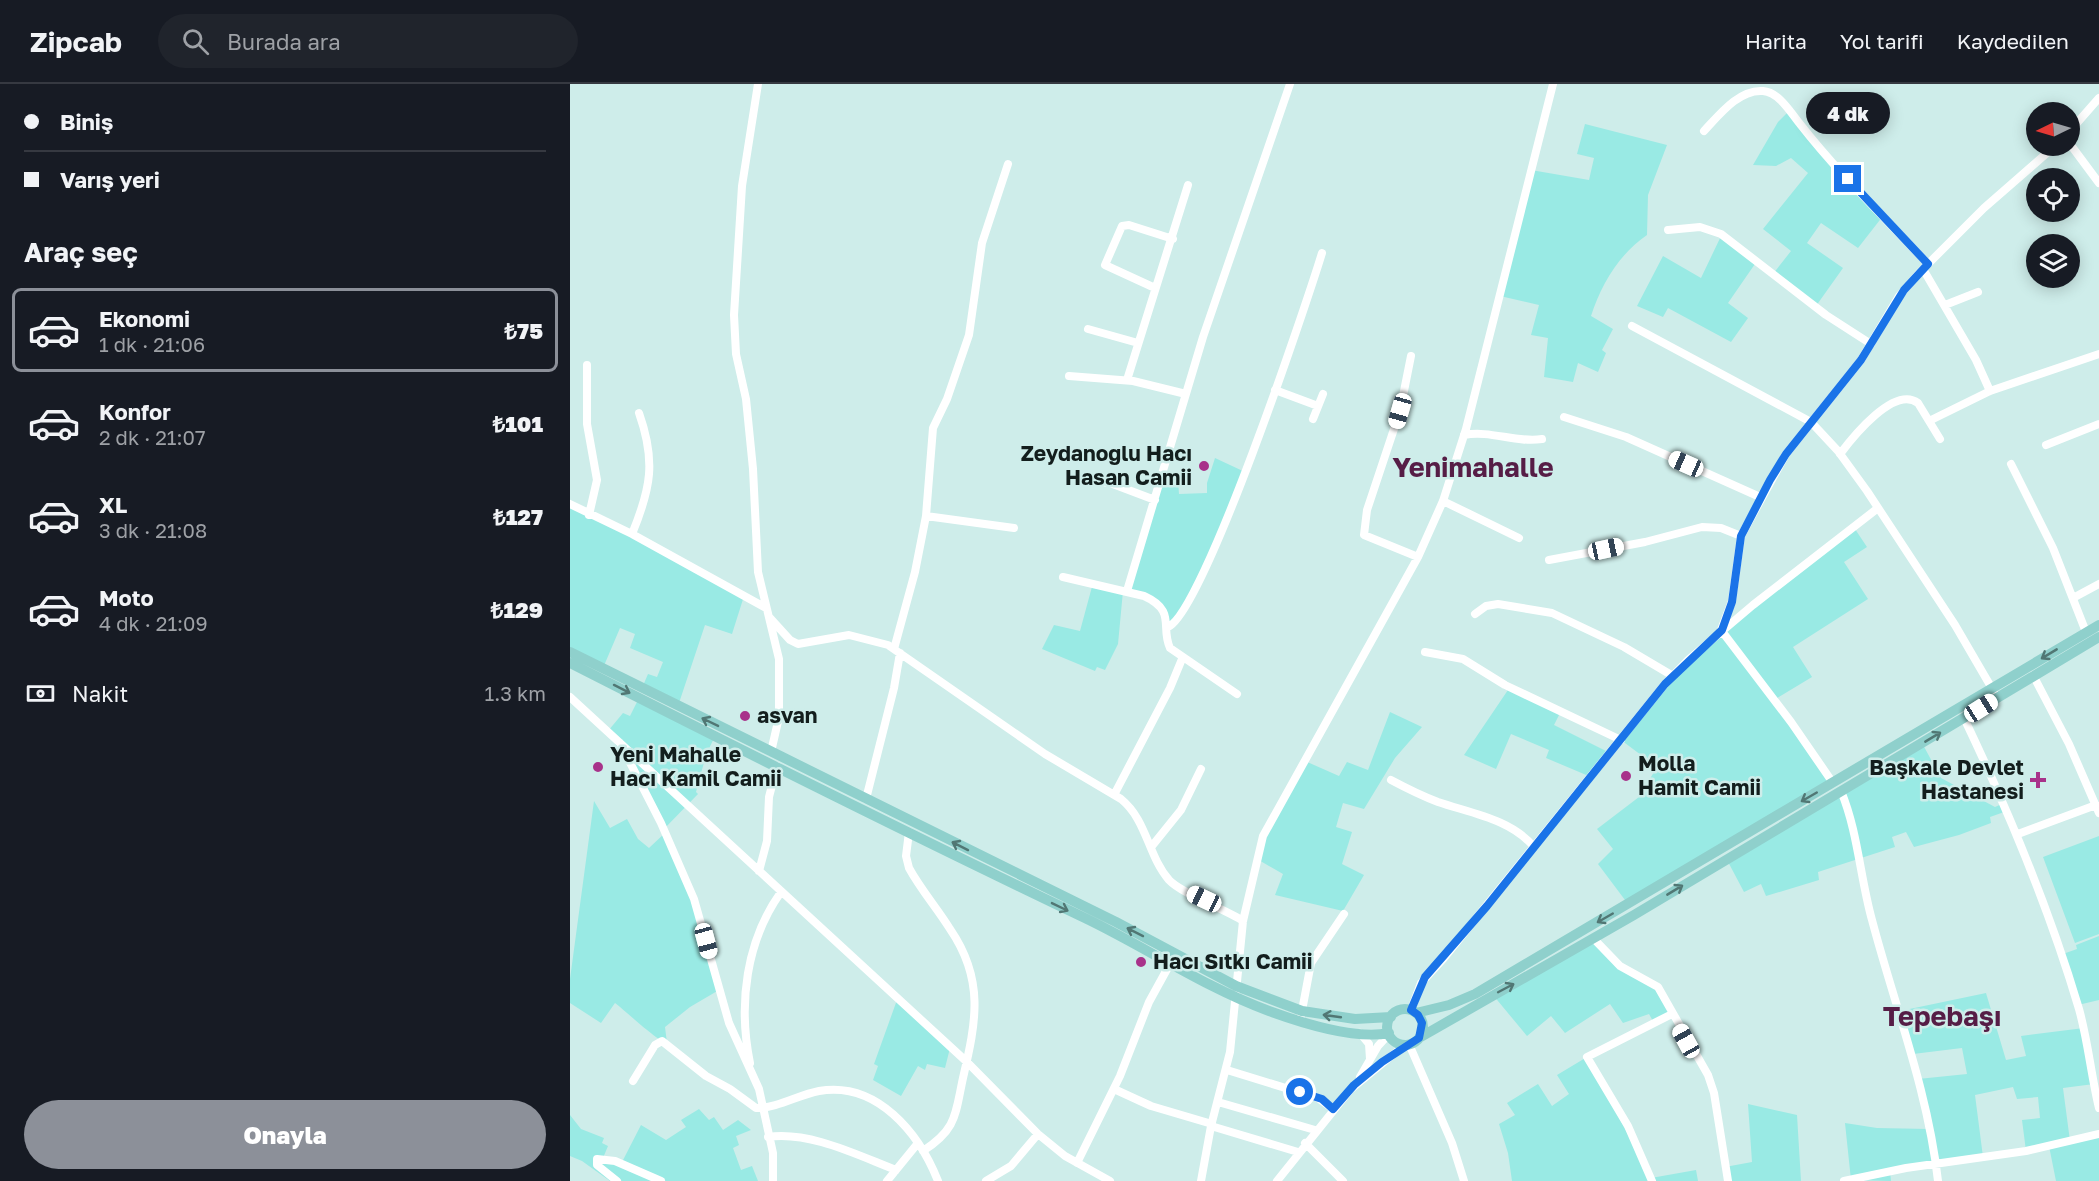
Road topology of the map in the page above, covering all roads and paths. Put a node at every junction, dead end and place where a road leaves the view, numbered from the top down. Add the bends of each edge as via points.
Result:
1 (758, 84) edge
2 (1290, 84) edge
3 (1553, 84) edge
4 (2099, 98) edge
5 (2080, 120) edge
6 (1704, 131) dead end
7 (2044, 156) edge
8 (2079, 156) edge
9 (1008, 164) dead end
10 (2099, 183) edge
11 (1188, 185) dead end
12 (1668, 230) dead end
13 (1173, 239) junction
14 (1322, 253) dead end
15 (1925, 266) junction
16 (1155, 288) junction
17 (1978, 292) dead end
18 (1945, 305) junction
19 (1632, 326) dead end
20 (1088, 329) dead end
21 (1137, 343) junction
22 (1871, 345) junction
23 (2099, 354) edge
24 (1411, 356) dead end
25 (587, 365) dead end
26 (1069, 376) dead end
27 (1127, 380) junction
28 (1275, 390) junction
29 (1990, 391) junction
30 (1186, 394) junction
31 (1323, 394) dead end
32 (1318, 406) junction
33 (639, 413) dead end
34 (1564, 417) dead end
35 (1313, 419) dead end
36 (1929, 421) junction
37 (1811, 422) junction
38 (2099, 424) edge
39 (1464, 435) junction
40 (1940, 439) dead end
41 (1542, 440) dead end
42 (2046, 445) dead end
43 (1840, 454) junction
44 (2011, 464) dead end
45 (1086, 480) dead end
46 (1760, 497) junction
47 (1155, 500) junction
48 (1443, 501) junction
49 (570, 504) edge
50 (1878, 508) junction
51 (589, 515) junction
52 (926, 516) junction
53 (1014, 528) dead end
54 (632, 534) junction
55 (1741, 536) junction
56 (1519, 538) dead end
57 (1418, 557) junction
58 (1549, 560) dead end
59 (1063, 577) dead end
60 (2099, 584) edge
61 (1127, 591) junction
62 (2073, 598) junction
63 (767, 612) junction
64 (1475, 615) dead end
65 (2099, 625) edge
66 (1168, 627) junction
67 (1722, 630) junction
68 (2086, 632) junction
69 (2099, 638) edge
70 (897, 651) junction
71 (570, 652) edge
72 (1425, 652) dead end
73 (1182, 659) junction
74 (570, 663) edge
75 (2033, 675) junction
76 (1672, 676) junction
77 (1237, 693) dead end
78 (1995, 693) junction
79 (570, 697) edge
80 (1964, 718) junction
81 (1620, 740) junction
82 (619, 741) junction
83 (771, 752) junction
84 (777, 766) junction
85 (1201, 769) dead end
86 (1391, 780) dead end
87 (1833, 783) junction
88 (1841, 791) junction
89 (1114, 795) junction
90 (866, 799) junction
91 (2098, 809) edge
92 (909, 832) junction
93 (2018, 834) junction
94 (1152, 846) junction
95 (1534, 847) junction
96 (759, 871) junction
97 (781, 892) junction
98 (1344, 914) dead end
99 (1244, 921) junction
100 (1593, 938) junction
101 (1171, 962) junction
102 (1236, 991) junction
103 (1413, 1011) junction
104 (1672, 1014) junction
105 (1301, 1016) junction
106 (1391, 1017) junction
107 (1360, 1034) junction
108 (1389, 1034) junction
109 (1412, 1042) junction
110 (1370, 1060) junction
111 (967, 1062) junction
112 (751, 1070) junction
113 (1227, 1070) junction
114 (633, 1080) dead end
115 (1354, 1085) junction
116 (1114, 1089) junction
117 (1218, 1102) junction
118 (763, 1108) junction
119 (2099, 1108) edge
120 (1333, 1109) junction
121 (1211, 1125) junction
122 (1315, 1130) junction
123 (1038, 1134) junction
124 (2099, 1134) edge
125 (768, 1137) junction
126 (1305, 1143) junction
127 (921, 1147) junction
128 (1298, 1152) junction
129 (1077, 1163) junction
130 (1936, 1163) junction
131 (896, 1170) junction
132 (1001, 1178) edge
133 (773, 1180) edge
134 (617, 1181) edge
135 (661, 1181) edge
136 (887, 1181) edge
137 (938, 1181) edge
138 (986, 1181) edge
139 (1110, 1181) edge
140 (1201, 1181) edge
141 (1276, 1181) edge
142 (1343, 1181) edge
143 (1464, 1181) edge
144 (1652, 1181) edge
145 (1728, 1181) edge
146 (1844, 1181) edge
147 (1938, 1181) edge

1 - 63 street via 742,186 735,315 736,354 746,399 753,469 758,572
2 - 30 street
3 - 39 street
4 - 5 street
6 - 15 street via 1739,98 1769,92 1783,103
7 - 15 street
8 - 10 street
9 - 52 street via 982,243 969,335 931,435
11 - 13 street
12 - 22 street via 1700,226 1720,234
13 - 16 street
13 - 16 street via 1124,225 1105,265
14 - 28 street
15 - 18 street
15 - 22 street via 1899,296
16 - 21 street
17 - 18 street
18 - 29 street
19 - 37 street
20 - 21 street
21 - 27 street
22 - 37 street
23 - 29 street
24 - 57 street via 1400,411 1367,510 1364,535
25 - 51 street via 587,424 597,480
26 - 27 street
27 - 30 street
28 - 32 street
28 - 66 street via 1202,577 1181,617
29 - 36 street
30 - 47 street
31 - 32 street
32 - 35 street
33 - 54 street via 649,446 650,468 648,493
34 - 46 street via 1626,437
36 - 40 street
36 - 43 street via 1916,400 1902,401 1867,421
37 - 43 street
37 - 46 street
38 - 42 street
39 - 41 street via 1488,433
39 - 48 street
43 - 50 street
44 - 62 street
45 - 47 street via 1110,483
46 - 55 street
47 - 61 street
48 - 56 street
48 - 57 street
49 - 51 street
50 - 67 street
50 - 78 street
51 - 54 street
52 - 53 street
52 - 70 street
54 - 63 street
55 - 58 street via 1709,526
55 - 67 street via 1732,602
57 - 99 street via 1269,822 1258,853
59 - 61 street
60 - 62 street
61 - 66 street via 1153,601 1162,610
62 - 68 street
63 - 70 street via 798,644 849,635 878,641
63 - 83 street via 777,644 780,677 779,717
64 - 76 street via 1498,603 1552,613 1624,647
65 - 68 main road
66 - 73 street via 1168,644
67 - 76 street
67 - 87 street
68 -> 78 main road
69 - 75 main road
70 - 89 street via 1036,748
70 - 90 street via 894,688
83 -> 71 main road
72 - 81 street via 1463,659 1505,685
73 - 77 street
73 - 89 street
74 -> 84 main road
75 - 78 main road
75 - 91 street
76 - 81 street
78 - 80 main road
78 - 87 main road
79 - 82 street
88 -> 80 main road
80 - 93 street
81 - 95 street
82 - 96 street
82 - 112 street via 689,887 729,1023
83 - 90 main road
84 - 92 main road
84 - 96 street
85 - 94 street via 1181,810
86 - 95 street via 1506,826
87 -> 103 main road via 1475,994 1449,1005
100 -> 88 main road
88 - 130 street via 1852,820 1872,923 1911,1046
89 - 94 street via 1131,808
102 -> 90 main road via 1116,922
91 - 93 street
92 -> 101 main road
92 - 111 street via 909,868 956,938 973,977 976,1009
93 - 119 street via 2078,1007
94 - 99 street via 1160,866 1174,884
95 - 103 street via 1425,977
96 - 97 street
97 - 111 street
97 - 112 street via 764,917 748,969 745,1032
98 - 105 street via 1311,963
99 - 102 street
100 - 104 street via 1620,966 1658,987
109 -> 100 main road
101 - 102 main road
101 - 116 street via 1149,1002
102 - 105 main road
102 - 113 street
103 - 106 main road via 1401,1010
103 - 109 main road via 1422,1023
104 - 144 street via 1587,1057 1628,1126
104 - 145 street via 1711,1080
106 -> 105 main road
105 - 107 main road
106 - 108 main road
107 - 108 main road
107 - 110 street via 1369,1044
108 - 109 main road via 1397,1042
108 - 110 street
109 - 115 street
109 - 143 street
110 - 115 street
111 - 123 street
111 - 127 street via 953,1124 944,1136
112 - 118 street
113 - 117 street
113 - 120 street via 1318,1098
114 - 118 street via 655,1045 662,1041 706,1076 753,1107
115 - 120 street
116 - 121 street via 1151,1106
116 - 129 street
117 - 121 street
117 - 122 street
118 - 125 street
118 - 127 street via 821,1091 854,1093 886,1108
120 - 122 street
121 - 128 street
121 - 140 street
122 - 126 street
123 - 129 street
123 - 132 street
124 - 130 street
125 - 131 street via 824,1144
125 - 133 street via 774,1158
126 - 128 street
126 - 142 street
127 - 131 street
127 - 137 street
128 - 141 street
129 - 139 street
130 - 146 street
130 - 147 street
131 - 136 street
132 - 138 street
134 - 135 street via 597,1165 597,1159 608,1159

